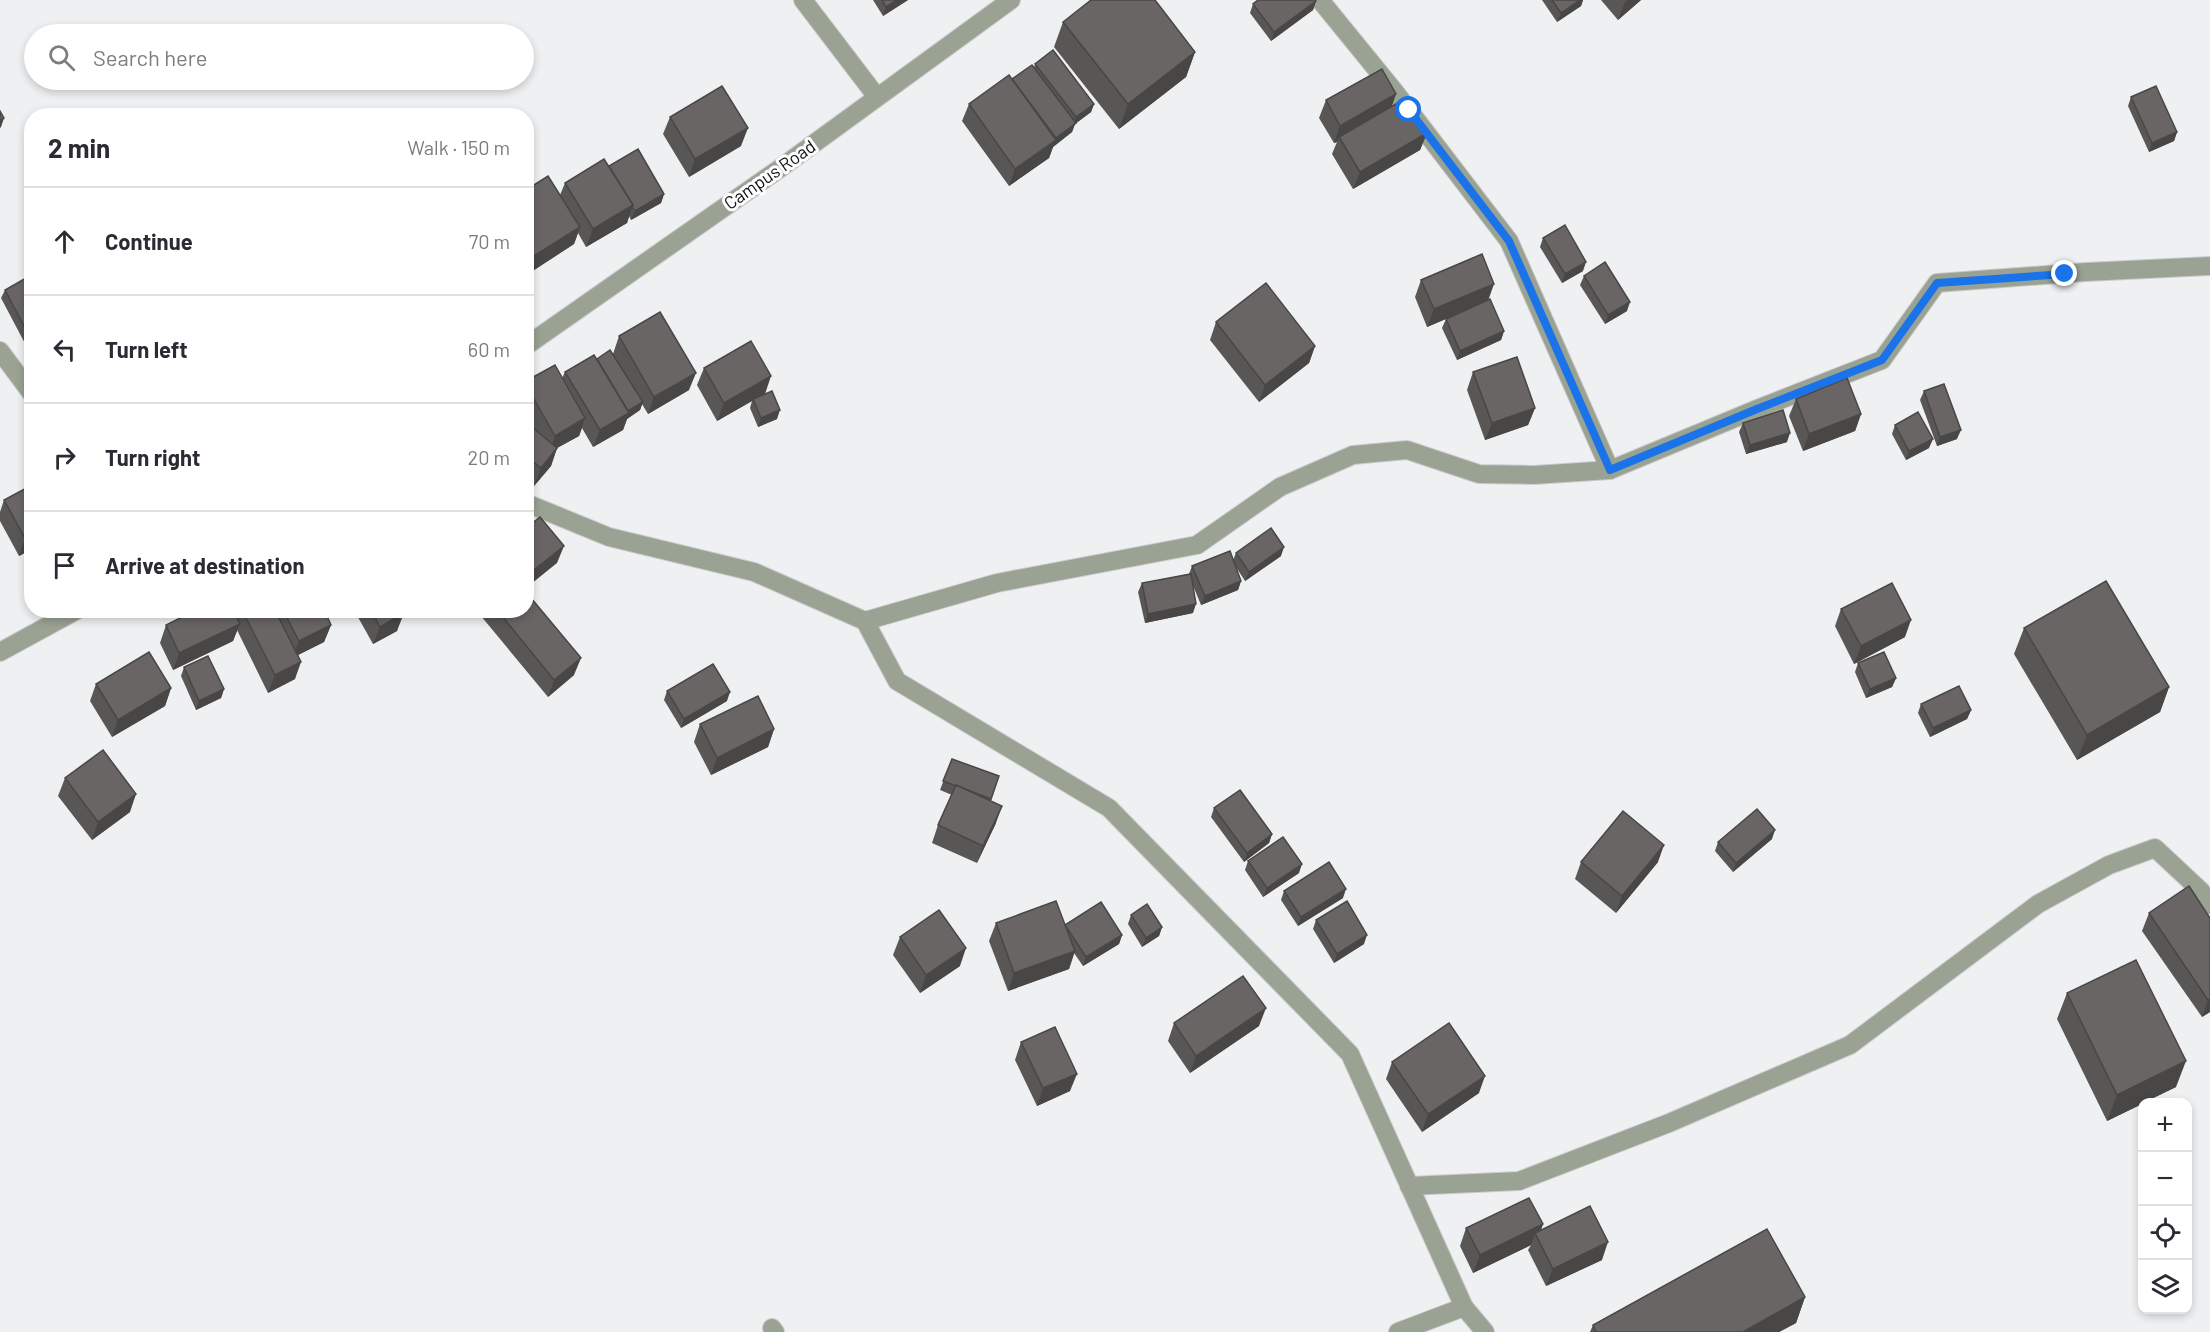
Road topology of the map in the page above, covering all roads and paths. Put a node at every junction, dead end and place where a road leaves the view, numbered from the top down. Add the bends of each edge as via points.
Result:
1 (803, 0) edge
2 (1011, 0) edge
3 (1320, 0) edge
4 (877, 97) junction
5 (2210, 266) edge
6 (534, 340) edge
7 (0, 351) edge
8 (24, 383) edge
9 (1610, 470) junction
10 (534, 506) edge
11 (63, 618) edge
12 (865, 621) junction
13 (0, 652) edge
14 (2210, 905) edge
15 (1409, 1186) junction
16 (1464, 1307) junction
17 (1398, 1332) edge
18 (1485, 1332) edge

1 - 4 street
2 - 4 street, Campus Road
3 - 9 street via 1509,241
4 - 6 street, Campus Road
5 - 9 street via 1937,283 1882,360
7 - 8 street
9 - 12 street via 1479,474 1407,450 1353,455 1280,487 1197,544 997,583
10 - 12 street via 609,537 754,572
11 - 13 street
12 - 15 street via 897,681 1109,808 1350,1054
14 - 15 street via 2201,891 2155,848 2109,865 2038,904 1850,1045 1670,1124 1519,1181
15 - 16 street
16 - 17 street
16 - 18 street

